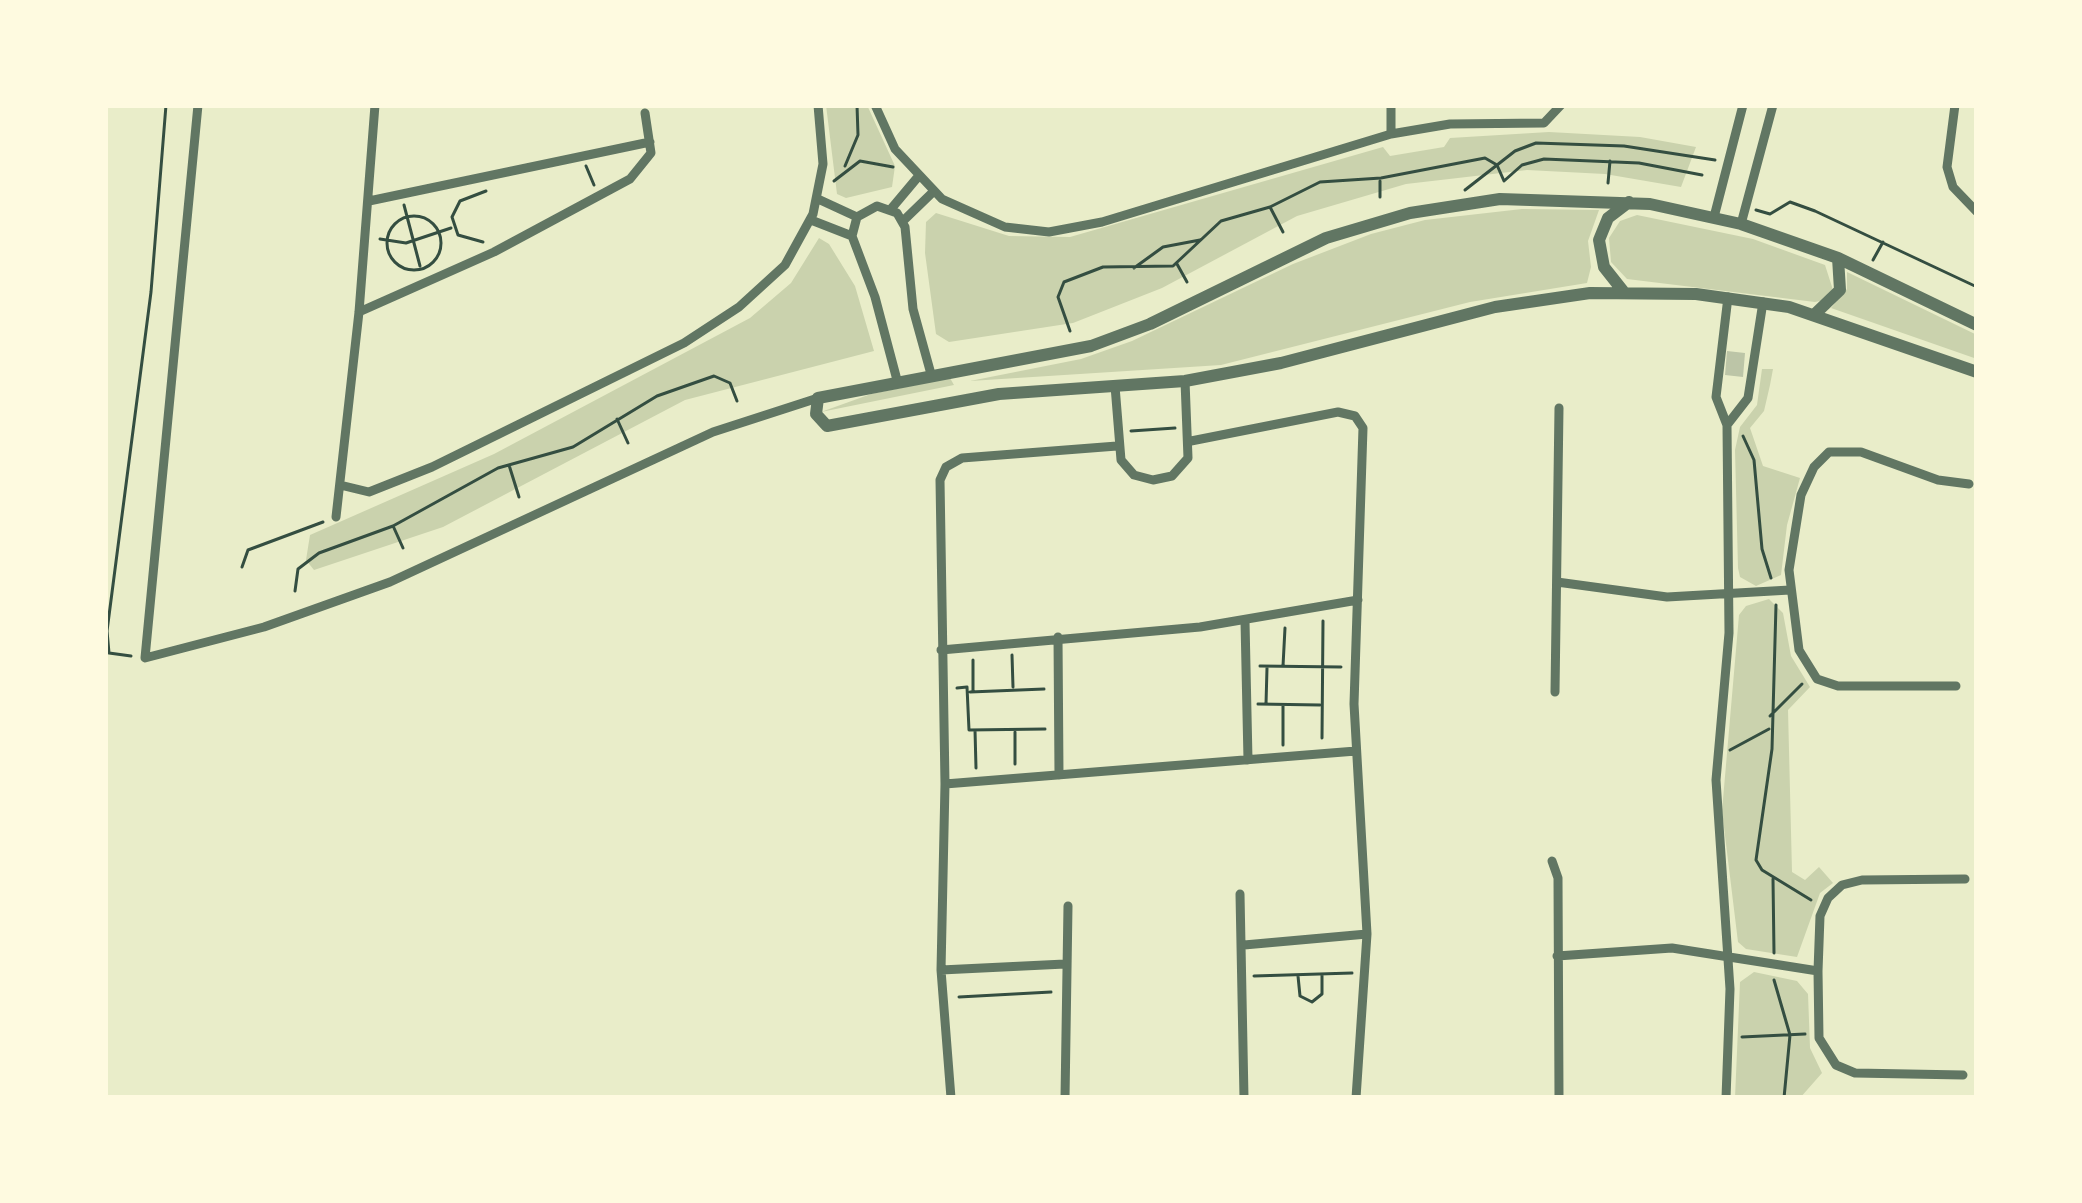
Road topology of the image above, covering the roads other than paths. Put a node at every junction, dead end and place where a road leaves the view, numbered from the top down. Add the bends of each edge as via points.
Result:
1 (198, 105) edge
2 (375, 105) edge
3 (818, 105) edge
4 (875, 105) edge
5 (1391, 105) edge
6 (1561, 105) edge
7 (1743, 105) edge
8 (1773, 105) edge
9 (1955, 105) edge
10 (645, 113) dead end
11 (1391, 134) junction
12 (650, 142) junction
13 (917, 178) junction
14 (819, 193) junction
15 (932, 193) junction
16 (370, 201) junction
17 (1629, 202) junction
18 (891, 209) junction
19 (1977, 212) edge
20 (857, 217) junction
21 (1714, 217) junction
22 (811, 220) junction
23 (903, 221) junction
24 (1741, 224) junction
25 (852, 236) junction
26 (1838, 259) junction
27 (1624, 292) junction
28 (1728, 297) junction
29 (1763, 302) junction
30 (359, 312) junction
31 (1815, 313) junction
32 (1977, 325) edge
33 (1977, 372) edge
34 (931, 374) junction
35 (897, 380) junction
36 (1185, 381) junction
37 (1115, 386) junction
38 (818, 398) junction
39 (1559, 408) dead end
40 (1727, 425) junction
41 (1191, 441) junction
42 (1117, 446) junction
43 (1969, 484) dead end
44 (340, 485) junction
45 (336, 517) road end
46 (1557, 582) junction
47 (1790, 590) junction
48 (1728, 595) junction
49 (1358, 601) junction
50 (1245, 621) junction
51 (1058, 637) junction
52 (941, 650) junction
53 (1956, 686) dead end
54 (1555, 692) dead end
55 (1356, 751) junction
56 (1247, 760) junction
57 (1058, 775) junction
58 (945, 784) junction
59 (1552, 861) dead end
60 (1965, 879) dead end
61 (1240, 894) dead end
62 (1068, 905) dead end
63 (1366, 934) junction
64 (1244, 945) junction
65 (1557, 956) junction
66 (1728, 958) junction
67 (1065, 964) junction
68 (941, 970) junction
69 (1818, 971) junction
70 (1963, 1075) dead end
71 (951, 1098) edge
72 (1065, 1098) edge
73 (1244, 1098) edge
74 (1356, 1098) edge
75 (1559, 1098) edge
76 (1726, 1098) edge

1 - 38 street via 145,658 391,582 692,441
2 - 16 street
3 - 14 street
4 - 13 street
5 - 11 street
6 - 11 street via 1544,123
7 - 21 street
8 - 24 street
9 - 19 street via 1947,167
10 - 12 street
11 - 15 street via 1062,231 1005,227
12 - 16 street
12 - 30 street via 646,167 599,198
13 - 15 street
13 - 18 street
14 - 20 street
14 - 22 street
15 - 23 street
16 - 30 street
17 - 21 street
17 - 27 street via 1599,240 1604,267
17 - 34 street via 1540,198 1440,208 1326,238 1090,346
18 - 20 street
18 - 23 street
20 - 25 street
21 - 24 street
22 - 25 street
22 - 44 street via 770,281 704,332 432,466 369,492
23 - 34 street
24 - 26 street
25 - 35 street
26 - 31 street via 1840,290
26 - 32 street
27 - 28 street
27 - 36 street via 1495,307
28 - 29 street
28 - 40 street via 1716,391
29 - 31 street
29 - 40 street via 1748,398
30 - 44 street
31 - 33 street
34 - 35 street
35 - 38 street
36 - 37 street
36 - 41 street
37 - 38 street via 925,404 827,426 817,417
37 - 42 street
39 - 46 street
40 - 48 street
41 - 42 street via 1178,471 1153,480 1127,468
41 - 49 street via 1338,412 1355,416 1364,435
42 - 52 street via 962,458 946,467 939,487
43 - 47 street via 1861,452 1829,452 1802,495
44 - 45 street
46 - 48 street via 1638,595
46 - 54 street
47 - 48 street
47 - 53 street via 1799,650 1812,674 1838,686
48 - 66 street via 1717,758
49 - 50 street
49 - 55 street
50 - 51 street
50 - 56 street
51 - 52 street
51 - 57 street
52 - 58 street
55 - 56 street
55 - 63 street
56 - 57 street
57 - 58 street
58 - 68 street
59 - 65 street
60 - 69 street via 1856,880 1836,890 1822,907
61 - 64 street
62 - 67 street
63 - 64 street
63 - 74 street
64 - 73 street
65 - 66 street via 1646,947
65 - 75 street
66 - 69 street
66 - 76 street
67 - 68 street
67 - 72 street
68 - 71 street
69 - 70 street via 1825,1053 1849,1072

